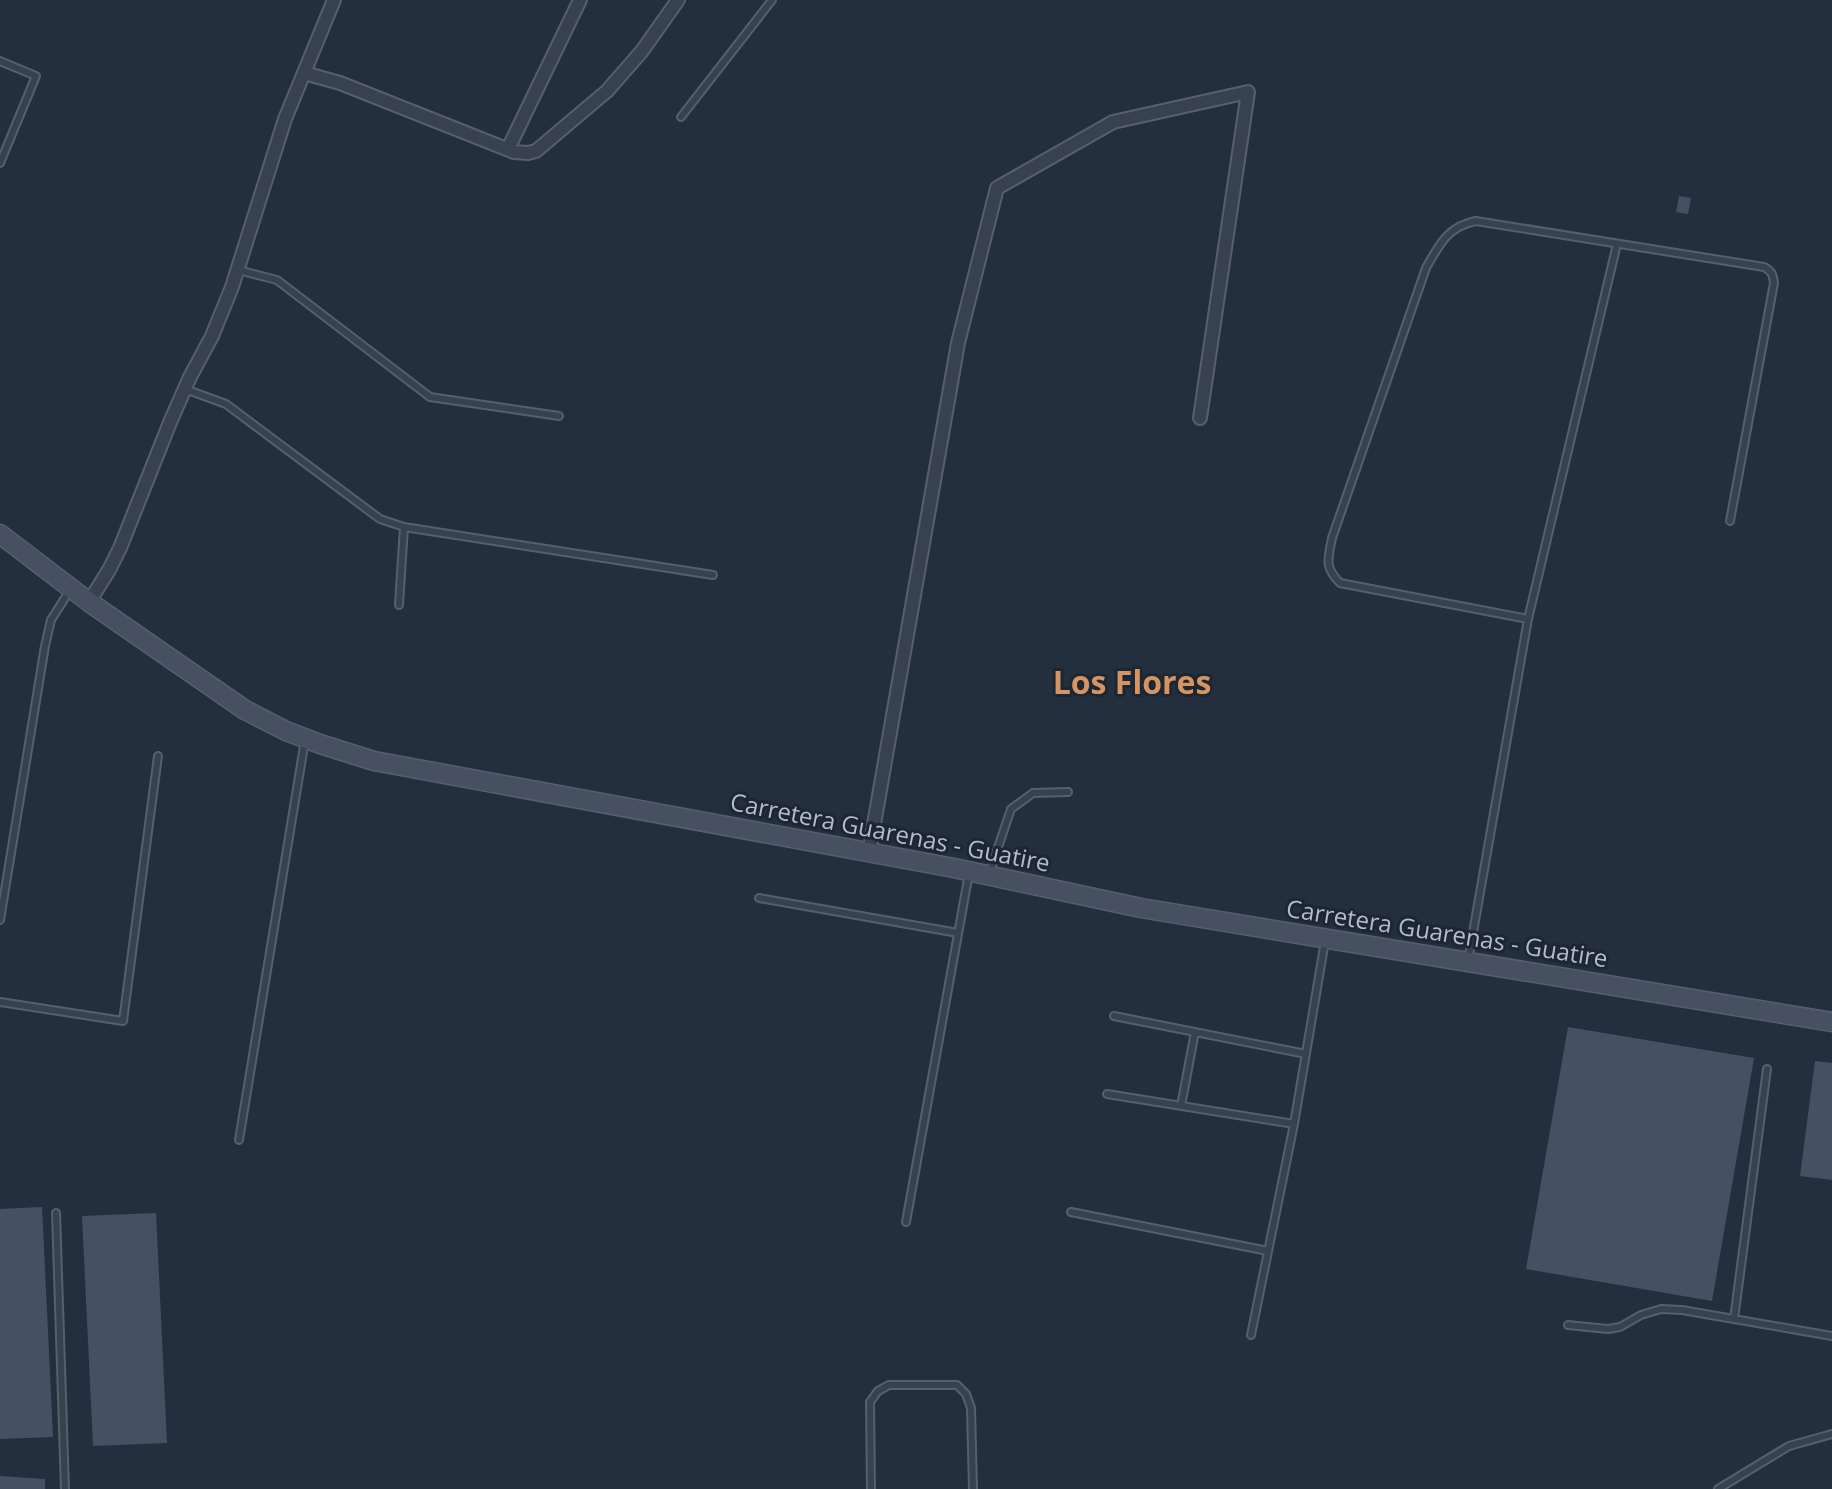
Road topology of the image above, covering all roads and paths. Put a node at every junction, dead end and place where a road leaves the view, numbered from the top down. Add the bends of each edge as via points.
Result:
1 (334, 0) edge
2 (580, 0) edge
3 (678, 0) edge
4 (772, 0) edge
5 (0, 61) edge
6 (304, 74) junction
7 (681, 117) dead end
8 (508, 149) junction
9 (0, 163) edge
10 (1617, 244) junction
11 (238, 270) junction
12 (185, 389) junction
13 (559, 416) dead end
14 (1200, 418) dead end
15 (1730, 521) dead end
16 (404, 527) junction
17 (0, 534) edge
18 (713, 575) dead end
19 (71, 588) junction
20 (89, 602) junction
21 (399, 605) dead end
22 (1528, 619) junction
23 (305, 738) junction
24 (158, 756) dead end
25 (1068, 792) dead end
26 (869, 853) junction
27 (969, 872) junction
28 (989, 876) junction
29 (760, 898) dead end
30 (0, 920) edge
31 (958, 933) junction
32 (1325, 939) junction
33 (1468, 963) junction
34 (0, 1002) edge
35 (1114, 1016) dead end
36 (1832, 1022) edge
37 (1195, 1032) junction
38 (1306, 1054) junction
39 (1768, 1069) dead end
40 (1107, 1094) dead end
41 (1181, 1106) junction
42 (1294, 1124) junction
43 (239, 1140) dead end
44 (1071, 1212) dead end
45 (56, 1213) dead end
46 (906, 1222) dead end
47 (1268, 1251) junction
48 (1734, 1320) junction
49 (1568, 1325) dead end
50 (1251, 1335) dead end
51 (1832, 1336) edge
52 (1832, 1434) edge
53 (65, 1489) edge
54 (871, 1489) edge
55 (973, 1489) edge
56 (1718, 1489) edge

1 - 6 street
2 - 8 street
3 - 8 street via 607,91 536,151
4 - 7 lane
5 - 9 lane via 36,76
6 - 8 street via 340,83
6 - 11 street via 285,118
10 - 15 lane via 1763,267 1772,274
10 - 22 lane
10 - 22 lane via 1476,221 1452,230 1426,268 1332,538 1328,561 1331,574 1340,583
11 - 12 street
11 - 13 lane via 277,280 430,397
12 - 16 lane via 226,404 380,519
12 - 20 street via 131,526
14 - 26 street via 1248,92 1113,122 997,188 958,343
16 - 18 lane
16 - 21 lane
17 - 19 main road, Carretera Guarenas - Guatire
19 - 20 main road, Carretera Guarenas - Guatire
19 - 30 lane via 51,620 45,646
20 - 23 main road, Carretera Guarenas - Guatire via 246,710
22 - 33 lane
23 - 26 main road, Carretera Guarenas - Guatire via 374,761
23 - 43 lane
24 - 34 lane via 123,1021
25 - 28 lane via 1033,793 1011,809
26 - 27 main road, Carretera Guarenas - Guatire
27 - 28 main road, Carretera Guarenas - Guatire
27 - 31 lane
28 - 32 main road, Carretera Guarenas - Guatire
29 - 31 lane
31 - 46 lane
32 - 33 main road, Carretera Guarenas - Guatire
32 - 38 lane
33 - 36 main road, Carretera Guarenas - Guatire
35 - 37 lane
37 - 38 lane
37 - 41 lane
38 - 42 lane
39 - 48 lane
40 - 41 lane
41 - 42 lane
42 - 47 lane
44 - 47 lane
45 - 53 lane
47 - 50 lane
48 - 49 lane via 1661,1309 1619,1327
48 - 51 lane
52 - 56 lane via 1789,1446
54 - 55 lane via 870,1402 889,1385 957,1385 966,1394 971,1408

